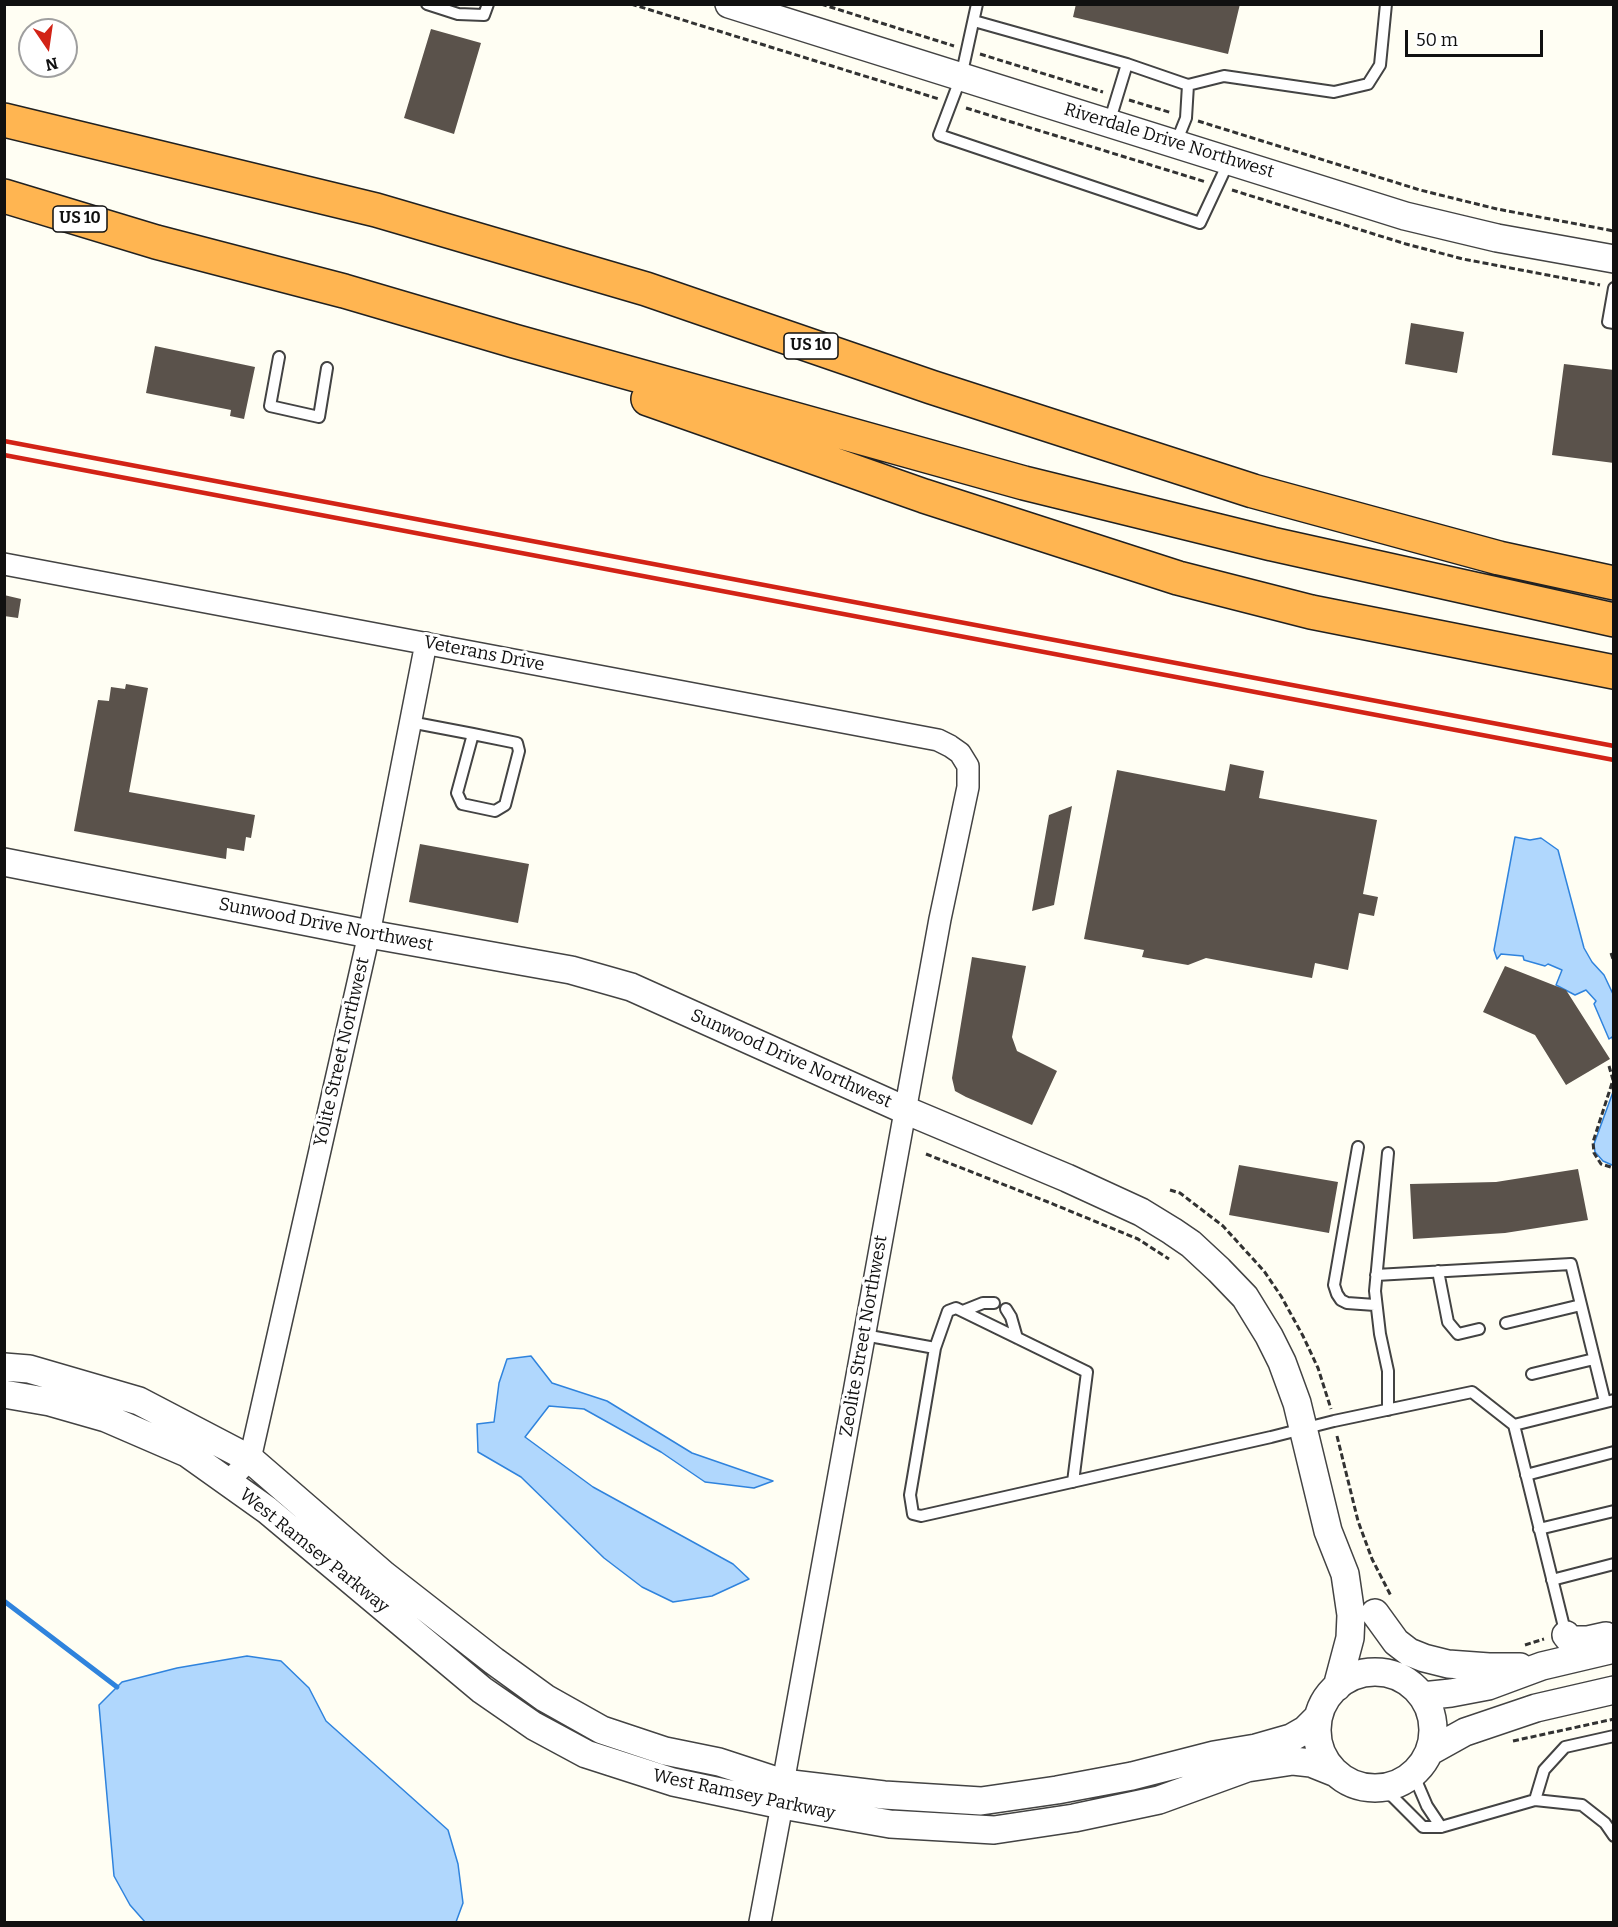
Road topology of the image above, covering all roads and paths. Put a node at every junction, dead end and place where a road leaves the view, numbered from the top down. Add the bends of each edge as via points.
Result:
1 (427, 4) edge
2 (488, 4) edge
3 (631, 4) edge
4 (820, 4) edge
5 (977, 4) edge
6 (1386, 4) edge
7 (734, 5) edge
8 (974, 21) junction
9 (967, 50) junction
10 (1127, 64) junction
11 (961, 77) junction
12 (1188, 85) junction
13 (1118, 96) junction
14 (951, 103) junction
15 (1186, 118) junction
16 (4, 120) edge
17 (1109, 123) junction
18 (1176, 143) junction
19 (1230, 160) junction
20 (1218, 186) junction
21 (4, 196) edge
22 (1614, 231) edge
23 (1614, 259) edge
24 (1609, 287) edge
25 (1614, 323) edge
26 (514, 341) junction
27 (279, 357) dead end
28 (327, 368) dead end
29 (1124, 449) junction
30 (4, 564) edge
31 (1614, 566) edge
32 (1614, 584) edge
33 (1614, 620) edge
34 (426, 643) junction
35 (1614, 672) edge
36 (411, 722) junction
37 (472, 734) junction
38 (960, 753) joint
39 (4, 862) edge
40 (369, 934) junction
41 (1611, 953) dead end
42 (1614, 962) edge
43 (1610, 1066) dead end
44 (905, 1110) junction
45 (1358, 1147) dead end
46 (1388, 1153) dead end
47 (926, 1154) dead end
48 (1614, 1168) edge
49 (1170, 1190) dead end
50 (1175, 1262) dead end
51 (1438, 1271) junction
52 (1376, 1275) junction
53 (994, 1303) dead end
54 (1375, 1305) junction
55 (1581, 1305) junction
56 (1006, 1309) dead end
57 (963, 1311) junction
58 (1506, 1323) dead end
59 (1479, 1329) dead end
60 (864, 1335) junction
61 (1017, 1338) junction
62 (934, 1348) junction
63 (1594, 1359) junction
64 (4, 1367) edge
65 (1532, 1374) dead end
66 (4, 1394) edge
67 (1609, 1401) edge
68 (1388, 1410) junction
69 (1334, 1421) junction
70 (1514, 1425) junction
71 (1303, 1429) junction
72 (1614, 1452) edge
73 (250, 1459) junction
74 (1526, 1475) junction
75 (228, 1482) junction
76 (1073, 1482) junction
77 (1614, 1511) edge
78 (1539, 1529) junction
79 (1614, 1564) edge
80 (1345, 1574) junction
81 (1552, 1580) junction
82 (1384, 1607) junction
83 (1614, 1635) edge
84 (1521, 1647) dead end
85 (1614, 1648) edge
86 (1558, 1654) junction
87 (1337, 1687) junction
88 (1415, 1689) junction
89 (1614, 1690) edge
90 (1318, 1718) junction
91 (1614, 1736) edge
92 (1422, 1761) junction
93 (1336, 1773) junction
94 (1377, 1788) junction
95 (783, 1794) junction
96 (1535, 1800) junction
97 (1609, 1822) edge
98 (1441, 1827) junction
99 (1614, 1836) edge
100 (760, 1923) edge

1 - 2 lane via 458,14 484,15
3 - 14 path
4 - 9 path
5 - 8 lane
6 - 12 lane via 1380,65 1368,84 1334,92 1224,76
7 - 11 street, Riverdale Drive Northwest
8 - 9 lane
8 - 10 lane
9 - 11 lane
9 - 13 path
10 - 12 lane
10 - 13 lane
11 - 14 lane
11 - 17 street, Riverdale Drive Northwest
12 - 15 lane
13 - 15 path
13 - 17 lane
14 - 20 path
14 - 20 lane via 939,135 1200,223
15 - 18 lane
15 - 22 path via 1420,190
16 - 29 highway, US 10 via 410,219 646,289
17 - 18 street, Riverdale Drive Northwest
18 - 19 street, Riverdale Drive Northwest
19 - 20 lane
19 - 23 street, Riverdale Drive Northwest via 1405,216 1497,238
20 - 24 path via 1463,259
21 - 26 highway, US 10
24 - 25 lane via 1608,322
26 - 33 highway, US 10 via 1059,492
26 - 35 highway via 692,415 935,500 1178,578 1311,612
27 - 28 lane via 270,406 319,417
29 - 31 highway via 1414,522
29 - 32 highway, US 10 via 1381,526
30 - 34 street, Veterans Drive
34 - 36 street, Yolite Street Northwest
34 - 38 street, Veterans Drive via 938,740
36 - 37 lane
36 - 40 street, Yolite Street Northwest
37 - 37 lane via 457,793 462,804 495,811 505,805 519,751 517,743
38 - 44 street, Zeolite Street Northwest via 968,766 968,787
39 - 40 street, Sunwood Drive Northwest
40 - 44 street, Sunwood Drive Northwest via 571,970 631,987
40 - 73 street, Yolite Street Northwest
41 - 42 path
43 - 48 path via 1613,1080 1593,1142 1601,1164
44 - 60 street, Zeolite Street Northwest
44 - 71 street, Sunwood Drive Northwest via 1130,1207 1191,1244 1245,1297 1269,1336
45 - 54 lane via 1334,1285 1341,1300 1347,1303
46 - 52 lane
47 - 50 path via 1138,1239
49 - 69 path via 1180,1193 1223,1226 1264,1271 1313,1357
51 - 52 lane
51 - 55 lane via 1571,1264
51 - 59 lane via 1448,1322 1458,1334
52 - 54 lane
53 - 57 lane
54 - 68 lane via 1388,1371
55 - 58 lane
55 - 63 lane
56 - 61 lane
57 - 61 lane
57 - 62 lane via 948,1311
60 - 62 lane
60 - 95 street, Zeolite Street Northwest
61 - 76 lane via 1088,1372
62 - 76 lane via 910,1495 913,1514 921,1516
63 - 65 lane
63 - 67 lane
64 - 73 street, West Ramsey Parkway via 29,1369 140,1401
66 - 75 street, West Ramsey Parkway via 106,1418 187,1453
67 - 70 lane
68 - 69 lane
68 - 70 lane via 1472,1392
69 - 71 lane
69 - 82 path
70 - 74 lane
71 - 76 lane
71 - 80 street, Sunwood Drive Northwest via 1328,1532
72 - 74 lane
73 - 75 street
73 - 95 street, West Ramsey Parkway via 384,1575 545,1698 602,1730 665,1751 719,1762
74 - 78 lane
75 - 95 street, West Ramsey Parkway via 267,1510 482,1690 534,1726 586,1754 673,1782
77 - 78 lane
78 - 81 lane
79 - 81 lane
80 - 82 street
80 - 87 street via 1350,1636
81 - 86 lane
82 - 86 street via 1396,1642 1409,1653 1424,1658 1489,1667
82 - 88 street
83 - 86 street via 1570,1640
84 - 86 path via 1544,1639
85 - 86 street
86 - 88 street via 1488,1686 1451,1693
87 - 88 street via 1371,1672 1390,1674
87 - 90 street
88 - 92 street via 1431,1714 1433,1733
89 - 92 street via 1536,1708 1468,1731
90 - 93 street via 1320,1747
90 - 95 street, West Ramsey Parkway via 1291,1738 1256,1748 1121,1778 981,1801
91 - 96 lane via 1565,1747 1544,1770
92 - 94 street via 1405,1780
92 - 98 lane via 1418,1785
93 - 94 street via 1355,1785
93 - 95 street, West Ramsey Parkway via 1293,1761 1247,1768 1159,1800 994,1830 890,1824
94 - 98 lane via 1393,1797 1423,1827
95 - 100 street, Zeolite Street Northwest
96 - 97 lane via 1582,1805
96 - 98 lane
97 - 99 lane

